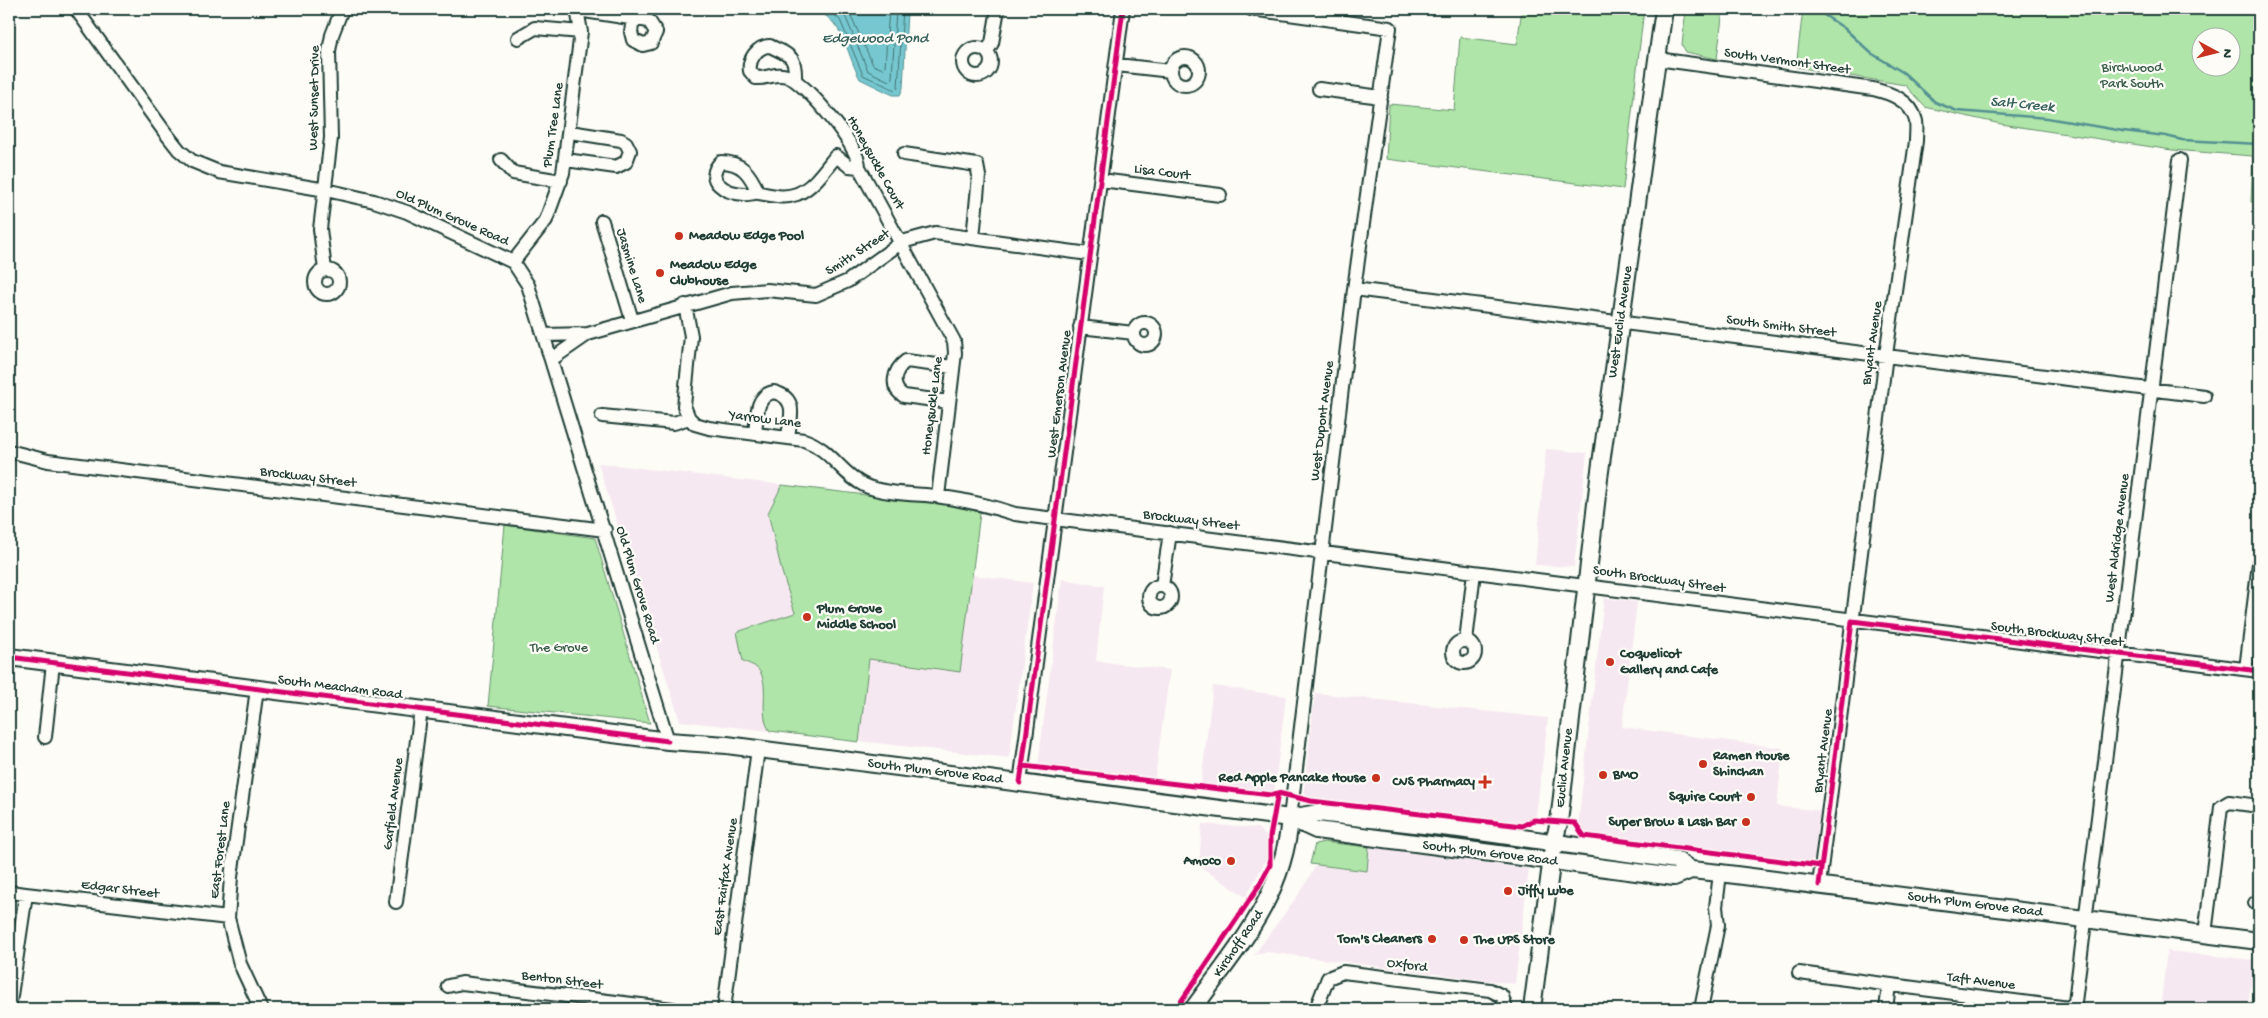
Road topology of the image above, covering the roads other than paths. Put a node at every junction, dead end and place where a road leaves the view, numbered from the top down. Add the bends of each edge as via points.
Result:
1 (76, 9) edge
2 (342, 9) edge
3 (998, 9) edge
4 (1123, 9) edge
5 (1251, 9) edge
6 (1664, 9) edge
7 (577, 10) edge
8 (633, 19) dead end
9 (581, 32) junction
10 (518, 38) dead end
11 (987, 51) dead end
12 (1657, 59) junction
13 (1116, 64) junction
14 (1171, 71) dead end
15 (796, 80) dead end
16 (1319, 89) dead end
17 (1381, 97) junction
18 (1908, 106) joint
19 (570, 132) junction
20 (847, 141) junction
21 (904, 154) dead end
22 (836, 156) junction
23 (502, 160) dead end
24 (566, 160) junction
25 (2180, 160) dead end
26 (859, 167) junction
27 (1101, 180) junction
28 (561, 182) junction
29 (326, 190) junction
30 (758, 192) dead end
31 (1220, 195) dead end
32 (602, 221) dead end
33 (973, 238) junction
34 (902, 242) junction
35 (1090, 254) junction
36 (513, 262) junction
37 (325, 270) dead end
38 (1354, 289) junction
39 (685, 305) junction
40 (632, 320) junction
41 (1621, 322) junction
42 (1080, 327) junction
43 (1134, 333) dead end
44 (588, 334) junction
45 (544, 335) junction
46 (1886, 355) junction
47 (552, 359) junction
48 (953, 366) junction
49 (2152, 390) junction
50 (2204, 396) dead end
51 (949, 402) junction
52 (602, 416) dead end
53 (689, 418) junction
54 (755, 434) junction
55 (788, 438) junction
56 (9, 451) edge
57 (938, 496) junction
58 (1056, 519) junction
59 (605, 530) junction
60 (1170, 533) junction
61 (1322, 552) junction
62 (2259, 563) edge
63 (1474, 572) junction
64 (1162, 586) dead end
65 (1588, 586) junction
66 (1852, 621) junction
67 (1466, 641) dead end
68 (2118, 654) junction
69 (9, 657) edge
70 (53, 663) junction
71 (2253, 670) edge
72 (257, 689) junction
73 (421, 710) junction
74 (45, 737) dead end
75 (668, 741) junction
76 (758, 749) junction
77 (1020, 783) junction
78 (2259, 806) edge
79 (1290, 818) junction
80 (1554, 842) junction
81 (1552, 862) junction
82 (1691, 870) junction
83 (1720, 873) junction
84 (1819, 885) junction
85 (9, 892) edge
86 (26, 894) junction
87 (396, 902) dead end
88 (228, 918) junction
89 (2085, 919) junction
90 (2205, 934) junction
91 (2259, 941) edge
92 (1799, 973) dead end
93 (1889, 985) junction
94 (448, 986) dead end
95 (2008, 1005) edge
96 (10, 1009) edge
97 (261, 1009) edge
98 (673, 1009) edge
99 (724, 1009) edge
100 (1193, 1009) edge
101 (1316, 1009) edge
102 (1506, 1009) edge
103 (1532, 1009) edge
104 (1701, 1009) edge
105 (1886, 1009) edge

1 - 29 street, Old Plum Grove Road via 169,137 192,161 239,177
2 - 29 street, West Sunset Drive via 329,51 331,138
3 - 11 street via 992,43
4 - 13 street, West Emerson Avenue
5 - 17 street, West Dupont Avenue via 1390,28
6 - 12 main road
7 - 8 street
7 - 9 street, Plum Tree Lane
9 - 10 street via 535,28
9 - 19 street, Plum Tree Lane
12 - 18 street, South Vermont Street via 1873,89 1894,94
12 - 41 main road, West Euclid Avenue
13 - 14 street
13 - 27 street, West Emerson Avenue
15 - 20 street, Honeysuckle Court via 838,124
16 - 17 street
17 - 38 street, West Dupont Avenue
18 - 46 street, Bryant Avenue via 1916,120 1916,141
19 - 24 street, Plum Tree Lane
19 - 24 street via 621,140 630,152 626,162 616,167
20 - 22 street
20 - 26 street, Honeysuckle Court via 858,158
21 - 33 street via 977,166 980,171
22 - 26 street via 849,166
22 - 30 street via 815,181 800,192 779,197
23 - 28 street via 513,173
24 - 28 street, Plum Tree Lane
25 - 49 street, West Aldridge Avenue
26 - 34 street, Honeysuckle Court
27 - 31 street, Lisa Court
27 - 35 street, West Emerson Avenue
28 - 36 street, Plum Tree Lane via 546,220
29 - 36 street, Old Plum Grove Road via 407,212
29 - 37 street, West Sunset Drive via 320,229
32 - 40 street, Jasmine Lane
33 - 34 street, Smith Street via 935,233
33 - 35 street, Smith Street
34 - 39 street, Smith Street via 848,281 816,295 753,290
34 - 48 street, Honeysuckle Lane via 954,341
35 - 42 street, West Emerson Avenue
36 - 45 street, Old Plum Grove Road via 528,284
38 - 41 street, South Smith Street
38 - 61 street, West Dupont Avenue
39 - 40 street, Smith Street
39 - 53 street via 691,336 684,406
40 - 44 street, Smith Street
41 - 46 street, South Smith Street
41 - 65 main road, West Euclid Avenue
42 - 43 street
42 - 58 street, West Emerson Avenue
44 - 45 street, Smith Street
44 - 47 street, Smith Street
45 - 47 street, Old Plum Grove Road
46 - 49 street, South Smith Street
46 - 66 street, Bryant Avenue
47 - 59 street, Old Plum Grove Road
48 - 51 street, Honeysuckle Lane
48 - 51 street via 906,361 897,370 894,383 904,396
49 - 50 street, South Smith Street
49 - 68 street, West Aldridge Avenue
51 - 57 street, Honeysuckle Lane
52 - 53 street via 674,423
53 - 54 street, Yarrow Lane via 695,424 708,428
54 - 55 street, Yarrow Lane
54 - 55 street via 760,401 774,392 786,396 790,402
55 - 57 street, Yarrow Lane via 818,445 865,486
56 - 59 street, Brockway Street via 48,461
57 - 58 street, Yarrow Lane via 969,500 1015,514
58 - 60 street, Brockway Street
58 - 77 street, West Emerson Avenue
59 - 75 street, Old Plum Grove Road
60 - 61 street, Brockway Street
60 - 64 street
61 - 63 street, South Brockway Street
61 - 79 street, West Dupont Avenue
62 - 71 street
63 - 65 street, South Brockway Street
63 - 67 street
65 - 66 street, South Brockway Street
65 - 80 main road, Euclid Avenue
66 - 68 street, South Brockway Street
66 - 84 street, Bryant Avenue
68 - 71 street, South Brockway Street
68 - 89 street, West Aldridge Avenue
69 - 70 main road, South Meacham Road
70 - 72 main road, South Meacham Road
70 - 74 street
72 - 73 main road, South Meacham Road
72 - 88 street, East Forest Lane
73 - 75 main road, South Meacham Road
73 - 87 street, Garfield Avenue
75 - 76 main road, South Plum Grove Road
76 - 77 main road, South Plum Grove Road
76 - 99 street, East Fairfax Avenue
77 - 79 main road, South Plum Grove Road
78 - 90 street via 2229,802 2221,806
79 - 80 main road, South Plum Grove Road via 1318,813
79 - 81 main road, South Plum Grove Road via 1316,830
79 - 100 main road, Kirchoff Road via 1287,846 1276,884 1258,920
80 - 81 main road, Euclid Avenue
80 - 82 main road, South Plum Grove Road via 1676,860
81 - 82 main road, South Plum Grove Road via 1674,877
81 - 103 main road, Euclid Avenue
82 - 83 main road, South Plum Grove Road
83 - 84 main road, South Plum Grove Road
83 - 104 street via 1716,907 1718,925
84 - 89 main road, South Plum Grove Road
85 - 86 street, Edgar Street
86 - 88 street, Edgar Street
86 - 96 street
88 - 97 street, East Forest Lane via 240,964
89 - 90 main road, South Plum Grove Road
89 - 95 street, Taft Avenue via 2075,1002 2069,1008
90 - 91 main road, South Plum Grove Road
92 - 93 street, Taft Avenue
93 - 95 street, Taft Avenue
93 - 105 street
94 - 98 street, Benton Street via 462,983
101 - 102 street, Oxford via 1328,978 1343,972 1490,990 1502,996

